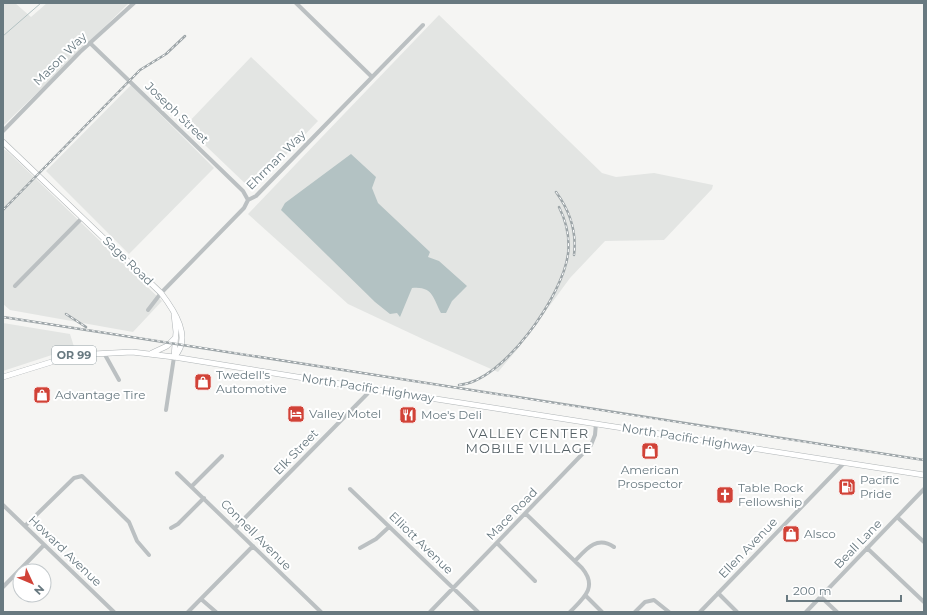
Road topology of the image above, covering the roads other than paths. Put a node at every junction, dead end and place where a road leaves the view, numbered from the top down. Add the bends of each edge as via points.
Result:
1 (134, 3) edge
2 (296, 3) edge
3 (423, 25) dead end
4 (90, 42) junction
5 (372, 77) junction
6 (3, 131) edge
7 (3, 142) edge
8 (248, 200) junction
9 (82, 218) junction
10 (15, 286) dead end
11 (161, 293) junction
12 (148, 310) dead end
13 (174, 312) junction
14 (176, 337) junction
15 (104, 352) junction
16 (148, 354) junction
17 (174, 357) junction
18 (3, 377) edge
19 (119, 380) dead end
20 (372, 389) junction
21 (166, 410) dead end
22 (596, 423) junction
23 (222, 456) dead end
24 (844, 463) junction
25 (177, 472) dead end
26 (924, 475) edge
27 (192, 486) junction
28 (350, 489) dead end
29 (924, 489) edge
30 (204, 498) junction
31 (3, 505) edge
32 (526, 514) junction
33 (897, 517) junction
34 (25, 526) junction
35 (389, 526) junction
36 (171, 528) dead end
37 (236, 528) junction
38 (924, 542) edge
39 (497, 543) junction
40 (44, 545) junction
41 (253, 546) junction
42 (614, 547) dead end
43 (360, 548) dead end
44 (867, 548) junction
45 (149, 555) dead end
46 (575, 561) junction
47 (535, 581) dead end
48 (3, 588) edge
49 (453, 588) junction
50 (718, 594) junction
51 (586, 596) junction
52 (821, 597) junction
53 (201, 599) junction
54 (924, 602) edge
55 (114, 612) edge
56 (188, 612) edge
57 (216, 612) edge
58 (321, 612) edge
59 (430, 612) edge
60 (478, 612) edge
61 (570, 612) edge
62 (602, 612) edge
63 (635, 612) edge
64 (669, 612) edge
65 (700, 612) edge
66 (737, 612) edge
67 (806, 612) edge
68 (836, 612) edge

1 - 4 street, Mason Way
2 - 5 street
3 - 5 street, Ehrman Way
4 - 6 street, Mason Way
4 - 8 street, Joseph Street via 243,191
5 - 8 street, Ehrman Way via 256,196
7 - 9 main road, Sage Road
8 - 11 street, Ehrman Way via 244,208
9 - 10 street
9 - 11 main road, Sage Road
11 - 12 street, Ehrman Way
11 - 13 main road, Sage Road
13 - 14 main road
13 - 17 main road, Sage Road via 180,321 182,345
14 - 16 main road via 167,346
14 - 17 main road
15 - 16 main road, North Pacific Highway / OR 99
15 - 18 main road, North Pacific Highway / OR 99 via 64,357
15 - 19 street
16 - 17 main road, North Pacific Highway / OR 99
17 - 20 main road, North Pacific Highway / OR 99
17 - 21 street, Sage Road
20 - 22 main road, North Pacific Highway / OR 99
20 - 37 street, Elk Street
22 - 24 main road, North Pacific Highway / OR 99
22 - 32 street, Mace Road via 591,445
23 - 27 street
24 - 26 main road, North Pacific Highway / OR 99
24 - 50 street, Ellen Avenue
25 - 27 street, Connell Avenue
27 - 30 street, Connell Avenue
28 - 35 street, Elliott Avenue
29 - 33 street, Beall Lane
30 - 36 street
30 - 37 street, Connell Avenue
31 - 34 street, Howard Avenue
32 - 39 street, Mace Road
32 - 46 street
33 - 38 street
33 - 44 street, Beall Lane
34 - 40 street, Howard Avenue
34 - 45 street via 72,480 80,476 129,522 136,541
35 - 43 street via 376,539
35 - 49 street, Elliott Avenue
37 - 41 street, Connell Avenue
39 - 47 street
39 - 49 street, Mace Road
40 - 48 street
40 - 55 street, Howard Avenue
41 - 53 street
41 - 58 street, Connell Avenue
42 - 46 street via 605,542 594,543
44 - 52 street, Beall Lane
44 - 54 street
46 - 51 street via 585,571 588,579
49 - 59 street, Mace Road
49 - 60 street, Elliott Avenue
50 - 65 street, Ellen Avenue
50 - 66 street
51 - 61 street
51 - 62 street
52 - 67 street, Beall Lane
52 - 68 street
53 - 56 street
53 - 57 street
63 - 64 street via 650,600 658,602

